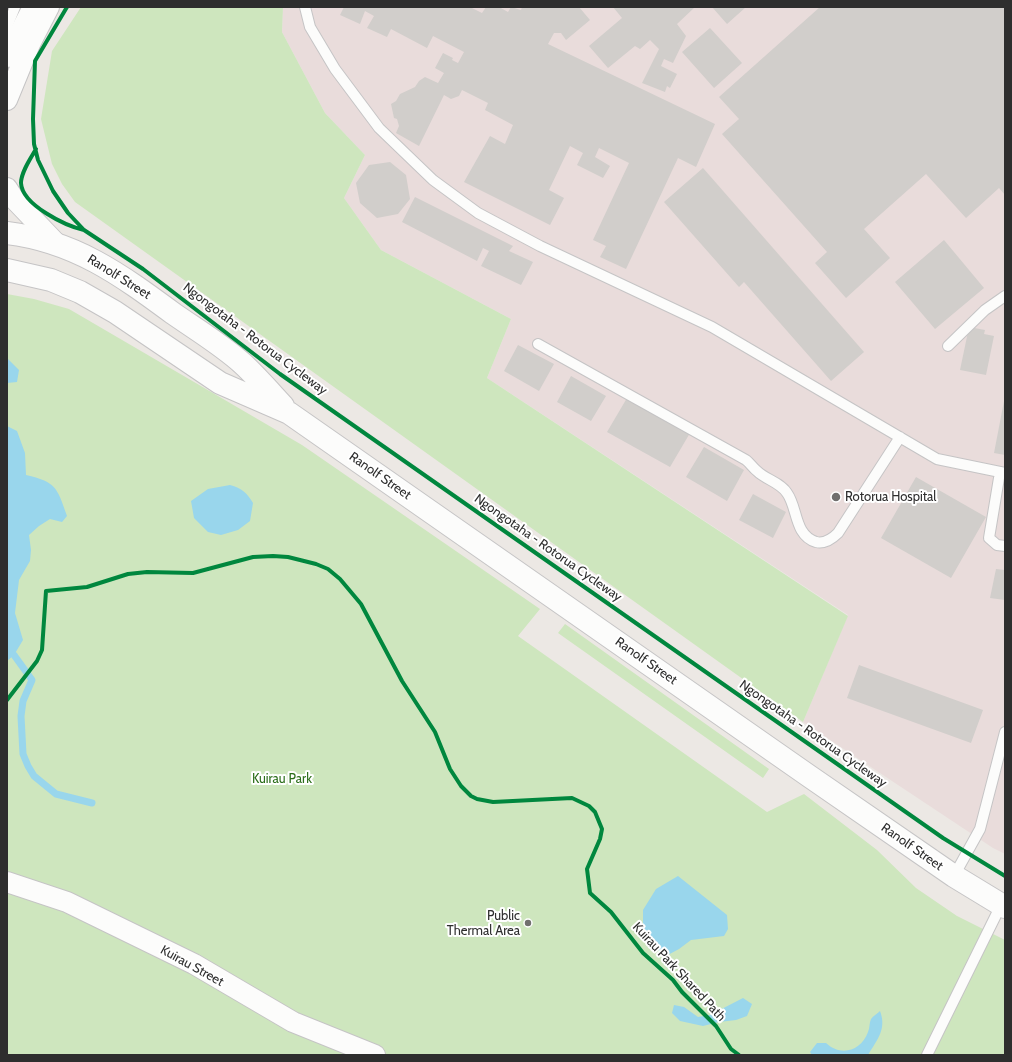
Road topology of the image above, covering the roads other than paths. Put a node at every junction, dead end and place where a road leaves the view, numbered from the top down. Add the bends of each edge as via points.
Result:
1 (15, 7) edge
2 (33, 7) edge
3 (49, 7) edge
4 (305, 7) edge
5 (23, 41) junction
6 (7, 57) edge
7 (7, 100) edge
8 (7, 188) edge
9 (7, 234) edge
10 (55, 242) junction
11 (7, 270) edge
12 (1005, 296) edge
13 (538, 344) dead end
14 (948, 346) dead end
15 (289, 412) junction
16 (900, 437) junction
17 (1002, 472) edge
18 (1005, 546) edge
19 (1005, 732) edge
20 (954, 876) junction
21 (7, 882) edge
22 (1003, 906) edge
23 (375, 1055) edge
24 (927, 1055) edge

1 - 5 lane via 7,27 8,35
2 - 5 street
3 - 5 street
4 - 16 lane via 310,27 335,70 379,128 433,180 478,213 540,246 712,327
5 - 6 street
5 - 7 street
8 - 10 street via 14,199
9 - 10 main road, Ranolf Street
10 - 15 main road, Ranolf Street via 106,266 243,364
11 - 15 main road, Ranolf Street via 52,280 80,292 115,312 220,382
12 - 14 lane via 985,310
13 - 16 lane via 746,460 757,472 787,492 800,527 804,534 814,541 826,542 838,533
15 - 20 main road, Ranolf Street
16 - 17 lane via 937,459
17 - 18 lane via 989,538 997,545
19 - 20 lane via 980,828
20 - 22 main road, Ranolf Street
21 - 23 street, Kuirau Street via 67,902 194,964 293,1022
22 - 24 lane

